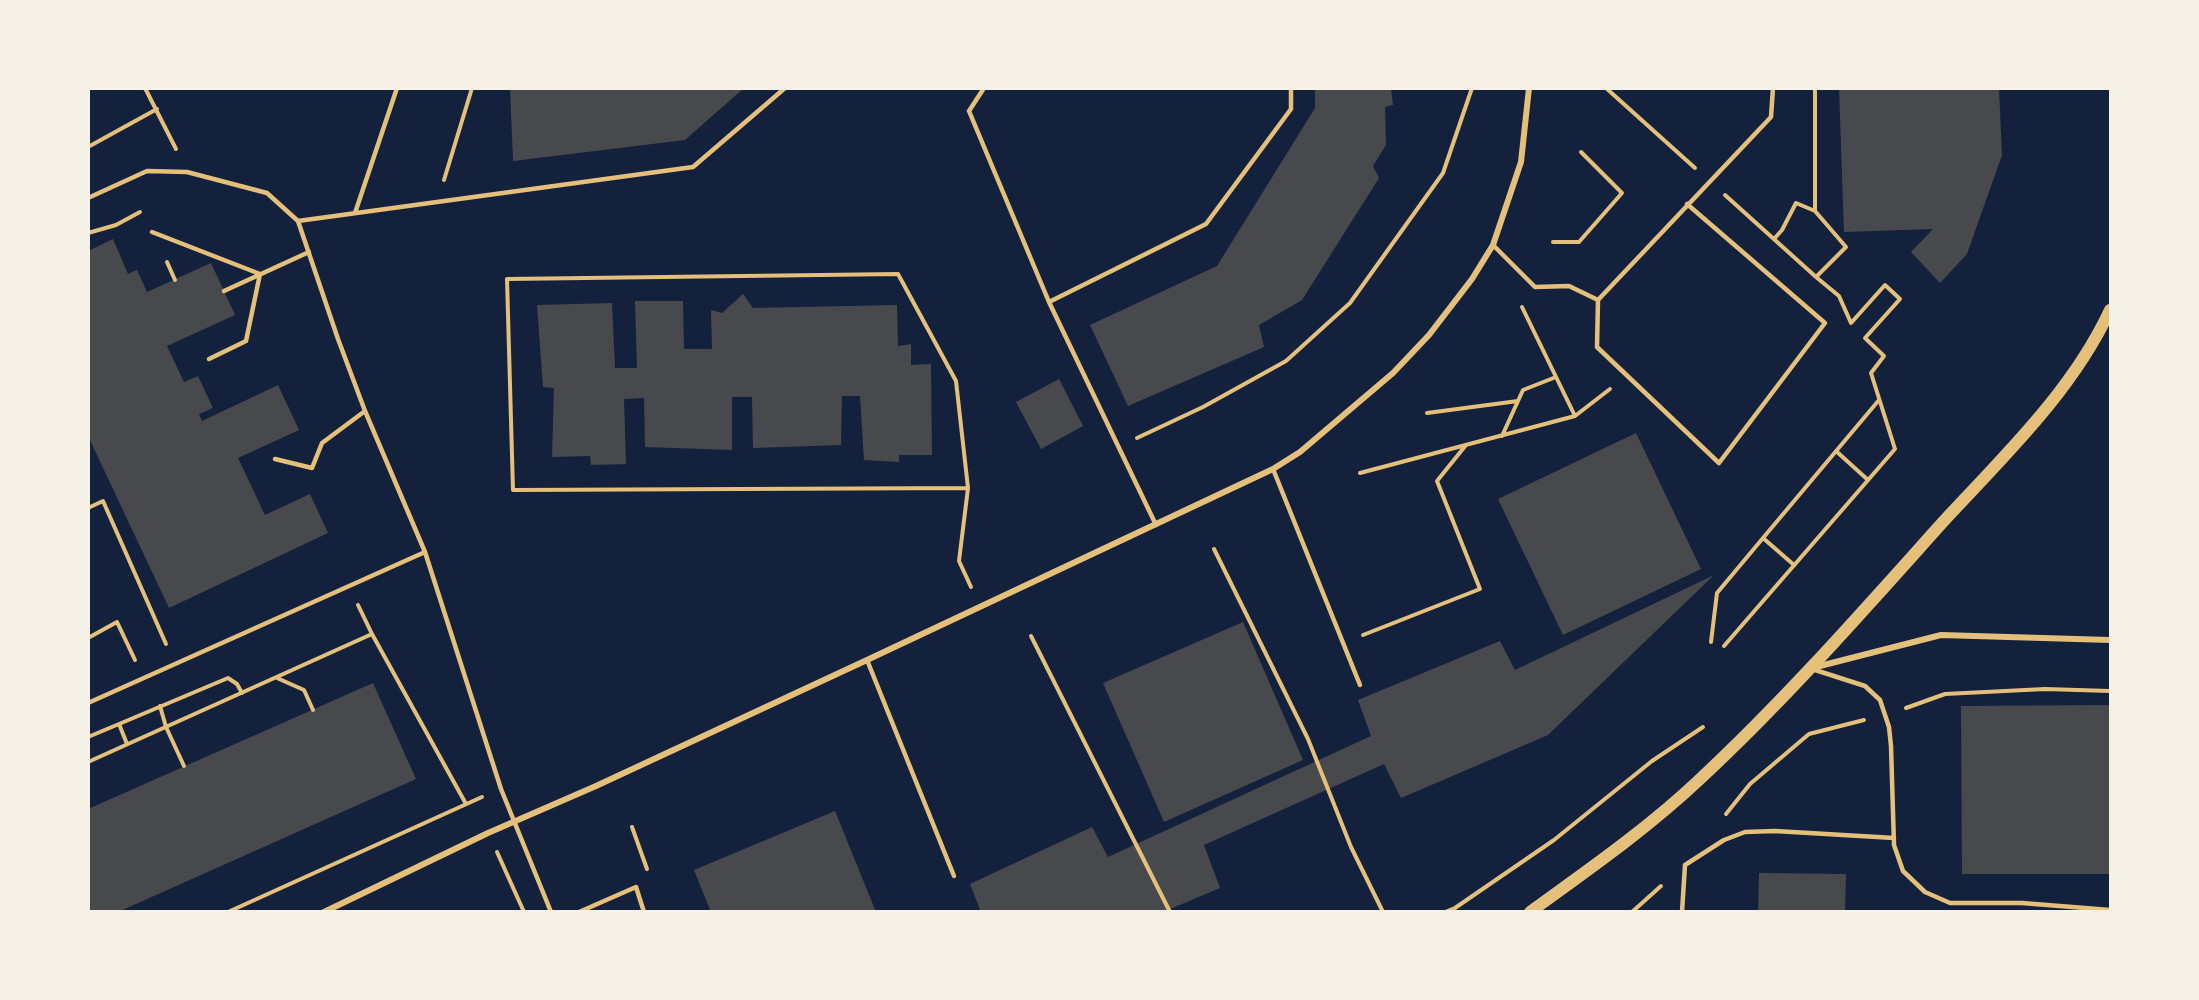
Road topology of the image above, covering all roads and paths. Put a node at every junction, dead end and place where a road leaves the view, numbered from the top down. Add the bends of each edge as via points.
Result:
1 (145, 88) edge
2 (397, 88) edge
3 (472, 88) edge
4 (785, 88) edge
5 (984, 88) edge
6 (1291, 88) edge
7 (1472, 88) edge
8 (1529, 88) edge
9 (1606, 88) edge
10 (1773, 88) edge
11 (1815, 88) edge
12 (157, 109) junction
13 (88, 147) edge
14 (1581, 152) dead end
15 (187, 172) junction
16 (1710, 181) junction
17 (88, 198) edge
18 (438, 201) junction
19 (1687, 204) junction
20 (1815, 211) junction
21 (355, 213) junction
22 (298, 220) junction
23 (152, 232) dead end
24 (1774, 239) junction
25 (1553, 242) dead end
26 (1493, 245) junction
27 (309, 252) junction
28 (260, 274) junction
29 (1816, 277) junction
30 (224, 291) dead end
31 (1598, 300) junction
32 (1049, 302) junction
33 (1522, 307) dead end
34 (2110, 310) edge
35 (209, 359) dead end
36 (1627, 376) junction
37 (1556, 377) junction
38 (1879, 400) junction
39 (1518, 401) junction
40 (366, 411) junction
41 (1427, 413) dead end
42 (1575, 416) junction
43 (1502, 436) junction
44 (1466, 445) junction
45 (1119, 447) junction
46 (1836, 451) junction
47 (275, 459) dead end
48 (1273, 469) junction
49 (1360, 473) dead end
50 (1868, 480) junction
51 (968, 488) junction
52 (88, 508) edge
53 (1156, 525) junction
54 (1763, 538) junction
55 (1214, 549) dead end
56 (425, 552) junction
57 (1794, 565) junction
58 (347, 586) junction
59 (980, 607) junction
60 (372, 634) junction
61 (1031, 636) dead end
62 (88, 638) edge
63 (2110, 640) edge
64 (1342, 642) junction
65 (1711, 642) dead end
66 (1724, 645) dead end
67 (867, 660) junction
68 (175, 664) junction
69 (1809, 668) junction
70 (144, 678) junction
71 (277, 678) junction
72 (1360, 685) dead end
73 (242, 693) junction
74 (88, 703) edge
75 (160, 706) junction
76 (313, 710) dead end
77 (119, 724) junction
78 (166, 727) junction
79 (1703, 727) dead end
80 (88, 737) edge
81 (128, 744) junction
82 (88, 762) edge
83 (184, 766) dead end
84 (501, 789) junction
85 (466, 804) junction
86 (516, 822) junction
87 (488, 833) junction
88 (1894, 838) junction
89 (1685, 865) junction
90 (954, 876) dead end
91 (2022, 903) junction
92 (2110, 910) edge
93 (228, 912) edge
94 (324, 912) edge
95 (524, 912) edge
96 (551, 912) edge
97 (579, 912) edge
98 (644, 912) edge
99 (1170, 912) edge
100 (1383, 912) edge
101 (1445, 912) edge
102 (1530, 912) edge
103 (1632, 912) edge
104 (1682, 912) edge
105 (2021, 912) edge

1 - 12 path
2 - 21 lane
3 - 18 path
4 - 18 lane via 693,167
5 - 32 lane via 969,111
6 - 32 lane via 1291,109 1206,224
7 - 45 path via 1443,173 1350,303 1286,361
8 - 26 street via 1521,162
9 - 16 path
10 - 16 lane via 1771,117
11 - 20 path
12 - 13 path
12 - 15 path
14 - 25 path via 1622,193 1579,242
15 - 17 lane via 147,171
15 - 22 lane via 267,193
16 - 19 lane
16 - 24 path
18 - 21 lane
19 - 31 lane
19 - 36 lane via 1825,323 1719,463
20 - 24 path via 1796,203
20 - 29 path via 1846,247
21 - 22 lane
22 - 27 lane
23 - 28 lane
24 - 29 path
26 - 31 lane via 1535,287 1569,286
26 - 48 street via 1429,335 1394,373 1300,452
27 - 28 lane
27 - 40 lane
28 - 30 lane
28 - 35 lane via 246,341
29 - 38 path via 1839,296 1851,323 1885,285 1900,299 1865,338 1884,356 1871,373
31 - 36 lane via 1597,347
32 - 45 lane
33 - 37 path
34 - 69 main road via 2078,366 2017,442
36 - 42 path
37 - 39 path via 1523,390
37 - 42 path
38 - 46 path
38 - 50 path via 1895,449
39 - 41 path
39 - 43 path
40 - 47 lane via 321,444 312,468
40 - 56 lane
42 - 43 path
43 - 44 path
44 - 49 path
44 - 64 path via 1437,481 1480,589
45 - 53 lane
46 - 50 path
46 - 54 path
48 - 53 street
48 - 64 lane
50 - 57 path
51 - 51 path via 956,381 898,274 507,279 513,490
51 - 59 path via 959,561
52 - 68 path via 103,501
53 - 59 street
54 - 57 path
54 - 65 path via 1717,593
55 - 100 path via 1308,739 1351,847
56 - 58 lane
56 - 84 lane
57 - 66 path
58 - 60 path
58 - 68 lane
59 - 67 street
60 - 71 path
60 - 85 path
61 - 99 path
62 - 70 path via 117,622
63 - 69 street via 1941,636
64 - 72 lane
67 - 86 street
67 - 90 lane
68 - 70 lane
69 - 88 lane via 1865,686 1880,700 1891,746
69 - 102 main road via 1753,728 1672,804
70 - 74 lane
71 - 73 path
71 - 76 path via 304,690
73 - 75 path via 228,678
73 - 78 path
75 - 77 path
75 - 78 path
77 - 80 path
77 - 81 path
78 - 81 path
78 - 83 path
79 - 101 path via 1652,761 1554,840
81 - 82 path
84 - 85 path
84 - 86 lane
85 - 93 path
86 - 87 street
86 - 96 lane
87 - 94 street
87 - 95 path
88 - 89 lane via 1745,832 1724,840
88 - 91 lane via 1903,871 1925,892 1950,903
89 - 103 path
89 - 104 lane
91 - 92 lane
91 - 105 lane
97 - 98 lane via 636,887

